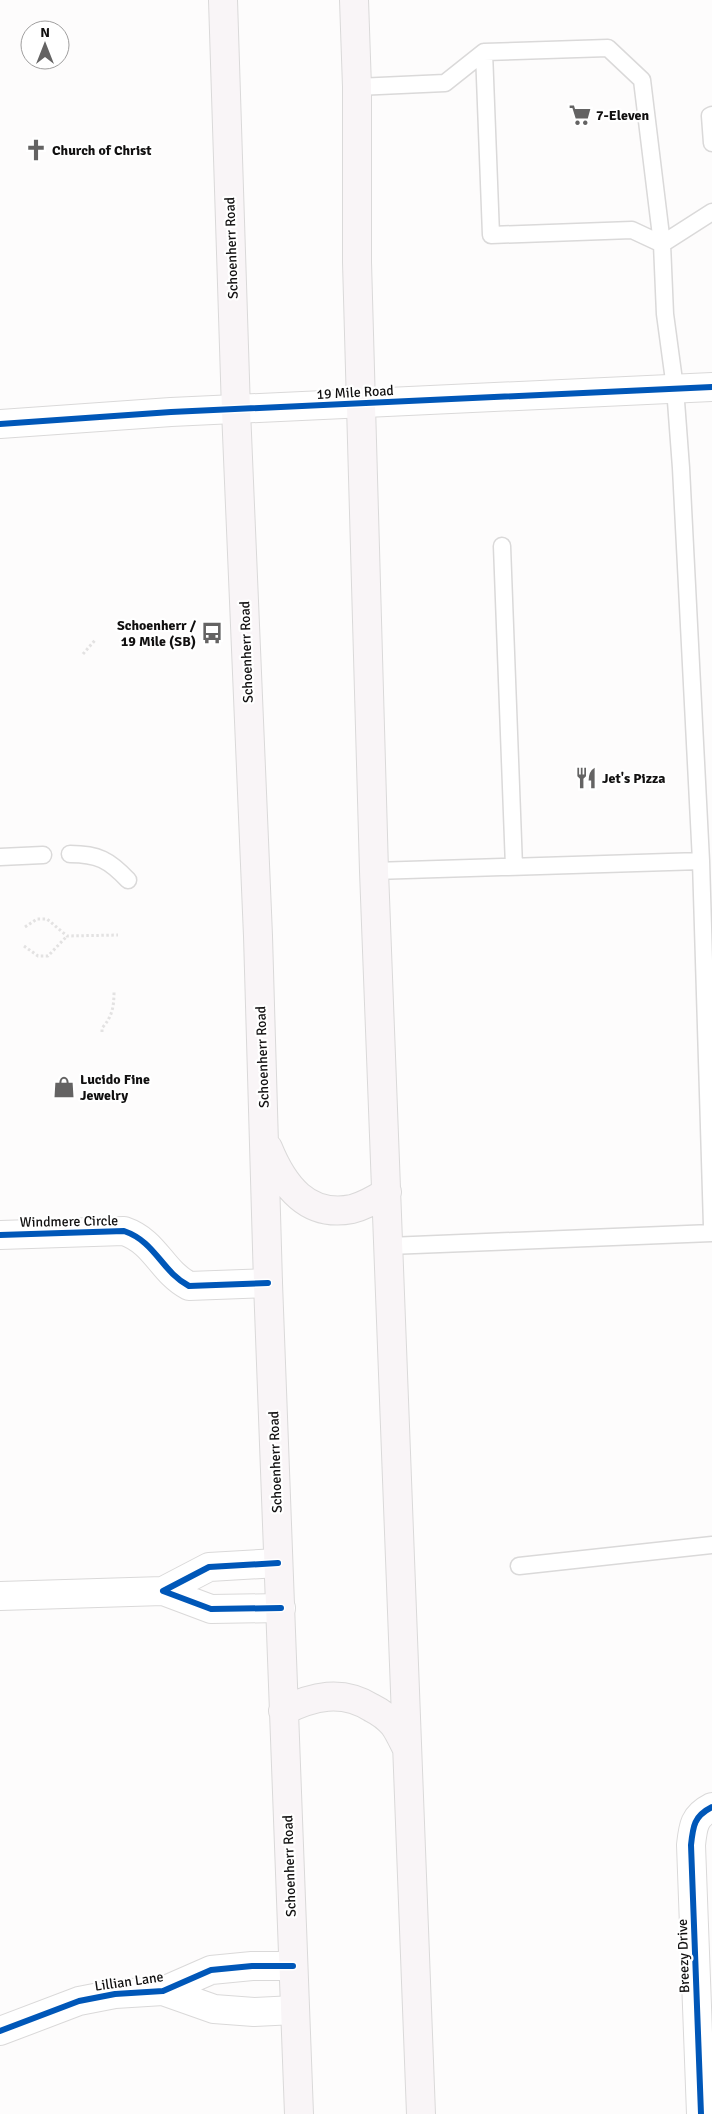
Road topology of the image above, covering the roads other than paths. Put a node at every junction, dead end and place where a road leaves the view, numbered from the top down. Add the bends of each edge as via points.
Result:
1 (223, 0) edge
2 (354, 0) edge
3 (484, 52) junction
4 (357, 88) junction
5 (712, 115) edge
6 (712, 143) edge
7 (712, 212) edge
8 (662, 244) junction
9 (712, 386) edge
10 (675, 388) junction
11 (361, 404) junction
12 (236, 410) junction
13 (0, 424) edge
14 (502, 546) dead end
15 (70, 854) dead end
16 (43, 855) dead end
17 (0, 856) edge
18 (701, 861) junction
19 (514, 867) junction
20 (374, 871) junction
21 (128, 880) dead end
22 (265, 1141) junction
23 (387, 1192) junction
24 (712, 1226) edge
25 (712, 1234) edge
26 (0, 1235) edge
27 (389, 1246) junction
28 (268, 1283) junction
29 (712, 1545) edge
30 (278, 1563) junction
31 (519, 1566) dead end
32 (163, 1590) junction
33 (0, 1596) edge
34 (281, 1608) junction
35 (283, 1711) junction
36 (408, 1750) junction
37 (712, 1807) edge
38 (293, 1966) junction
39 (163, 1991) junction
40 (295, 2010) junction
41 (0, 2031) edge
42 (299, 2114) edge
43 (421, 2114) edge
44 (701, 2114) edge

1 - 12 main road, Schoenherr Road
2 - 4 main road
3 - 4 lane via 445,83
3 - 8 lane via 608,48 642,80
3 - 8 lane via 492,234 632,230
4 - 11 main road
5 - 6 lane
7 - 8 lane
8 - 10 lane via 665,314
9 - 10 street, 19 Mile Road
10 - 11 street, 19 Mile Road
10 - 18 lane
11 - 12 street, 19 Mile Road
11 - 20 main road
12 - 13 street, 19 Mile Road
12 - 22 main road, Schoenherr Road
14 - 19 lane
15 - 21 lane via 97,857 113,864
16 - 17 lane
18 - 19 lane
18 - 24 lane
19 - 20 lane
20 - 23 main road
22 - 23 main road via 288,1186 313,1206 331,1211 352,1209
22 - 28 main road, Schoenherr Road
23 - 27 main road
25 - 27 lane
26 - 28 street, Windmere Circle via 124,1231 138,1236 177,1280 189,1286
27 - 36 main road
28 - 30 main road, Schoenherr Road
29 - 31 lane
30 - 32 street via 209,1567
30 - 34 main road, Schoenherr Road
32 - 33 street
32 - 34 street via 211,1609
34 - 35 main road, Schoenherr Road
35 - 36 main road via 318,1697 351,1698 380,1713 394,1725
35 - 38 main road, Schoenherr Road
36 - 43 main road
37 - 44 street, Breezy Drive via 698,1816 692,1831
38 - 39 street, Lillian Lane via 211,1970
38 - 40 main road, Schoenherr Road
39 - 40 street, Lillian Lane via 214,2010
39 - 41 street, Lillian Lane via 115,1994 79,2001
40 - 42 main road, Schoenherr Road

